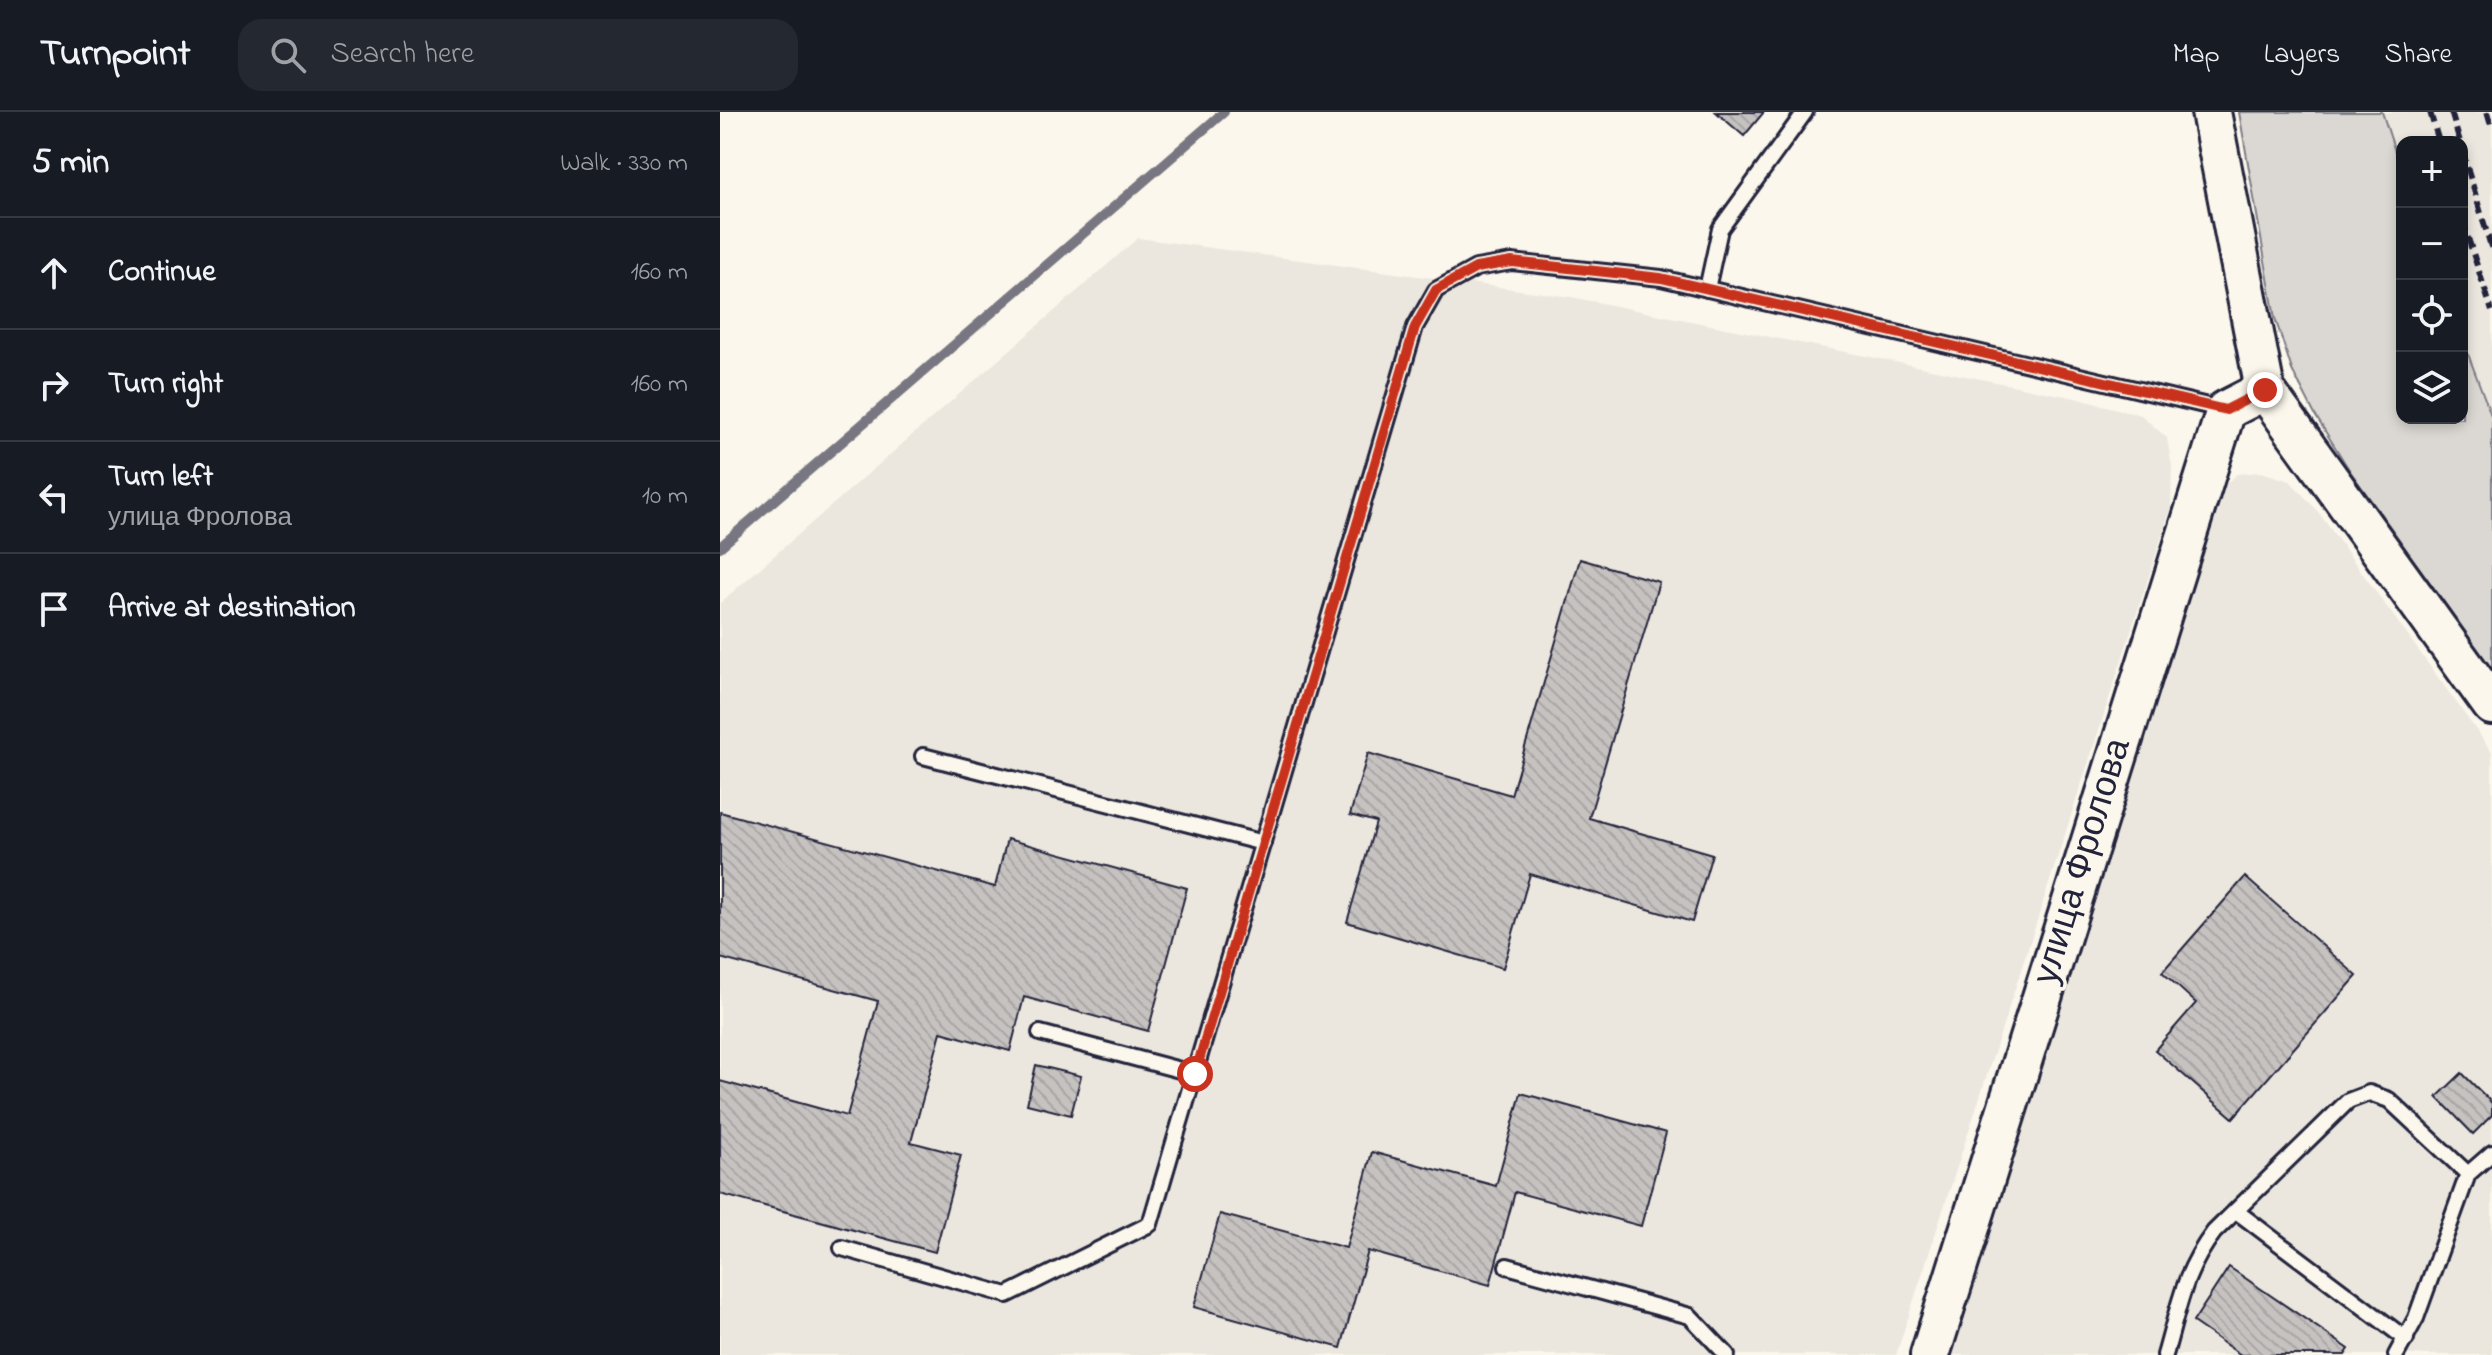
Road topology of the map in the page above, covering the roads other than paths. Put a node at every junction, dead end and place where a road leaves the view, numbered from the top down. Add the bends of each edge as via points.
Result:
1 (1805, 112) edge
2 (2211, 112) edge
3 (1707, 289) junction
4 (2265, 390) junction
5 (2226, 410) junction
6 (2492, 705) edge
7 (923, 756) dead end
8 (1263, 843) junction
9 (1040, 1033) dead end
10 (1195, 1074) junction
11 (2492, 1153) edge
12 (2468, 1174) junction
13 (2236, 1211) junction
14 (842, 1248) dead end
15 (1507, 1266) dead end
16 (2406, 1339) junction
17 (2169, 1353) edge
18 (1727, 1355) edge
19 (1930, 1355) edge
20 (2396, 1355) edge

1 - 3 lane via 1720,229
2 - 4 street
3 - 5 lane
3 - 8 lane via 1661,278 1512,262 1476,268 1436,290 1415,327
4 - 5 street
4 - 6 street
5 - 19 street, улица Фролова
7 - 8 lane
8 - 10 lane
9 - 10 lane
10 - 14 lane via 1150,1224 1022,1288 1007,1295
11 - 12 lane
12 - 13 lane via 2389,1100 2369,1093 2348,1101
12 - 16 lane
13 - 16 lane
13 - 17 lane via 2196,1256 2183,1287
15 - 18 lane via 1690,1316
16 - 20 lane

